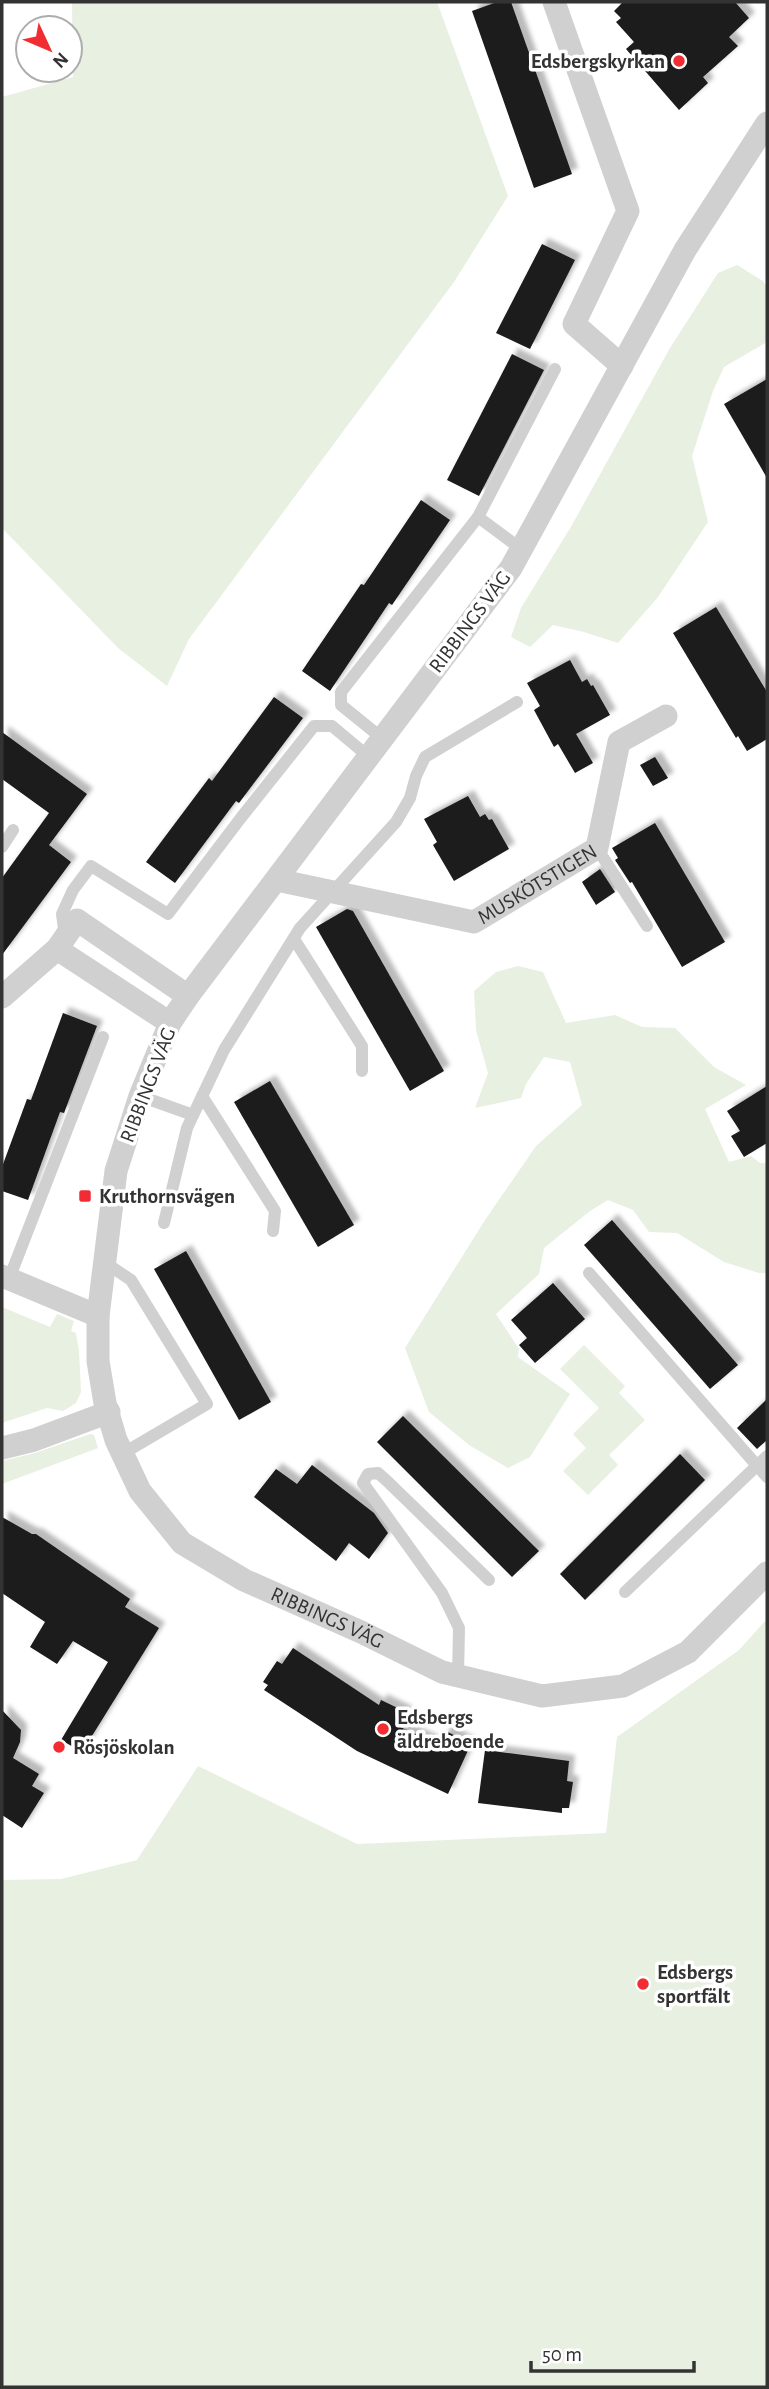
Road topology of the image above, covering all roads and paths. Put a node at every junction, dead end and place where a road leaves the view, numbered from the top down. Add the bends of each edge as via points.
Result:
1 (554, 2) edge
2 (767, 123) edge
3 (622, 366) junction
4 (555, 369) dead end
5 (478, 517) junction
6 (521, 550) junction
7 (517, 702) dead end
8 (666, 716) dead end
9 (376, 748) junction
10 (13, 830) dead end
11 (2, 847) edge
12 (597, 848) junction
13 (276, 880) junction
14 (332, 892) junction
15 (647, 926) dead end
16 (294, 939) junction
17 (61, 943) junction
18 (188, 996) junction
19 (2, 997) edge
20 (170, 1023) junction
21 (103, 1037) dead end
22 (362, 1071) dead end
23 (140, 1096) junction
24 (202, 1096) junction
25 (193, 1115) junction
26 (164, 1223) dead end
27 (273, 1231) dead end
28 (104, 1262) junction
29 (589, 1273) dead end
30 (5, 1277) edge
31 (98, 1316) junction
32 (108, 1412) junction
33 (2, 1448) edge
34 (122, 1454) junction
35 (762, 1461) edge
36 (767, 1477) edge
37 (767, 1573) edge
38 (489, 1580) dead end
39 (625, 1592) dead end
40 (458, 1676) junction

1 - 3 street via 628,211 574,324
2 - 3 street, RIBBINGS VÄG via 685,250
3 - 6 street, RIBBINGS VÄG
4 - 5 lane
5 - 6 lane
5 - 9 lane via 341,692 341,705
6 - 9 street, RIBBINGS VÄG
7 - 14 lane via 425,757 396,822
8 - 12 street, MUSKÖTSTIGEN via 619,743
9 - 13 street, RIBBINGS VÄG
9 - 17 lane via 332,726 314,726 169,914 91,866 62,914
10 - 11 lane
12 - 14 street, MUSKÖTSTIGEN via 474,922
12 - 15 lane
13 - 14 street, MUSKÖTSTIGEN
13 - 18 street, RIBBINGS VÄG
14 - 16 lane
16 - 22 lane via 362,1046
16 - 24 lane via 224,1050
17 - 18 street via 77,920
17 - 19 street
17 - 20 street
18 - 20 street, RIBBINGS VÄG
20 - 23 street, RIBBINGS VÄG
21 - 30 lane
23 - 25 lane
23 - 28 street, RIBBINGS VÄG via 116,1171
24 - 25 lane
24 - 27 lane via 275,1211
25 - 26 lane
28 - 31 street, RIBBINGS VÄG
28 - 34 lane via 131,1280 206,1404
29 - 35 lane
30 - 31 street
31 - 32 street, RIBBINGS VÄG via 98,1361
32 - 33 street
32 - 34 street, RIBBINGS VÄG
34 - 40 street, RIBBINGS VÄG via 140,1491 182,1543 244,1580
35 - 36 lane
35 - 39 lane
37 - 40 street, RIBBINGS VÄG via 688,1652 623,1686 542,1696
38 - 40 lane via 378,1473 364,1477 363,1483 442,1593 459,1628

